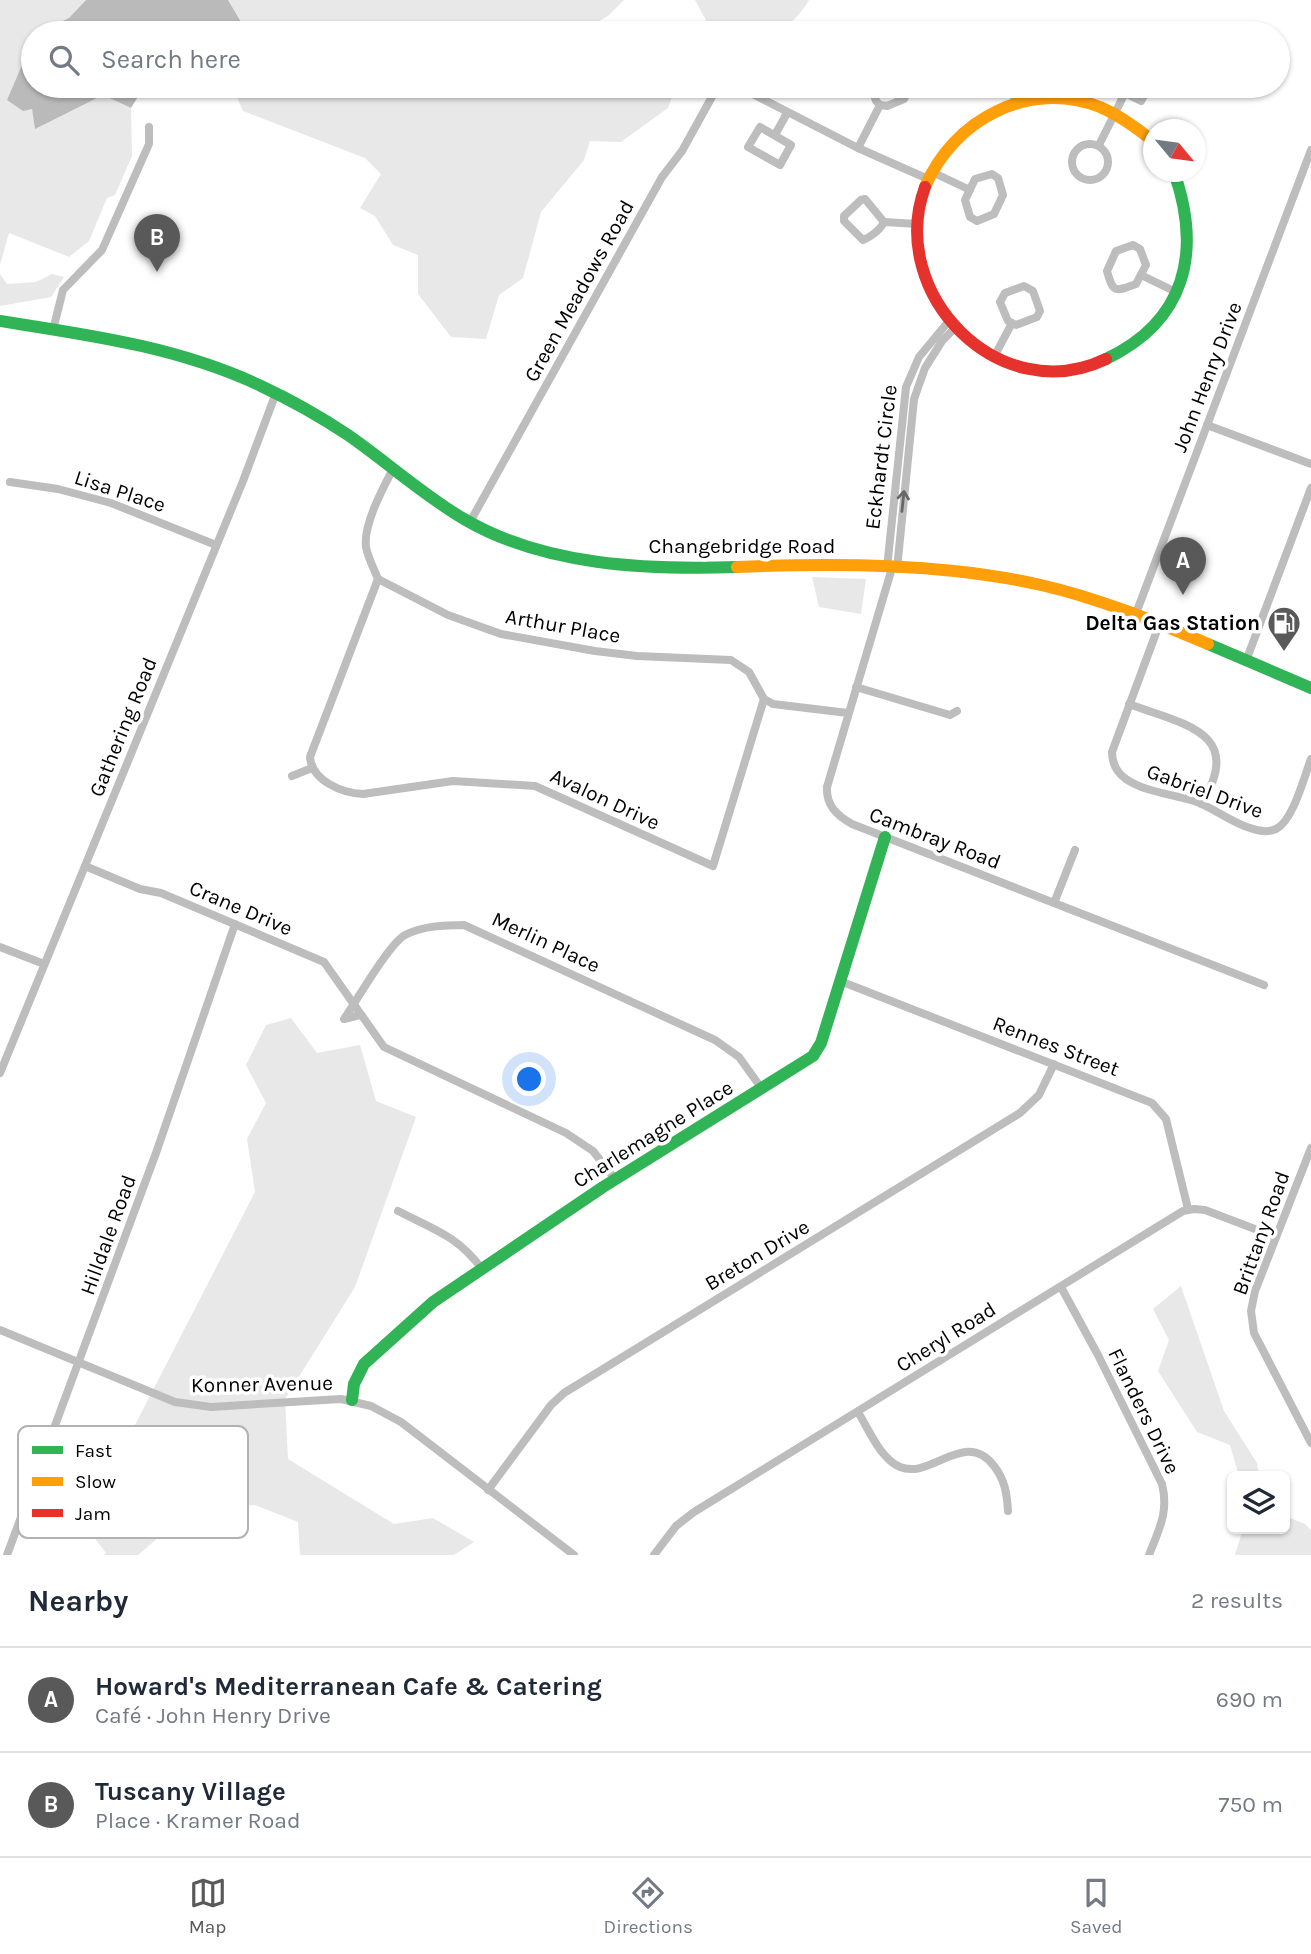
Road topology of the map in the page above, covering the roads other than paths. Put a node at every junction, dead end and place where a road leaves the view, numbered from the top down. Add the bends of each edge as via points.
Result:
1 (711, 98) edge
2 (759, 98) edge
3 (875, 98) edge
4 (904, 98) edge
5 (1014, 98) edge
6 (1122, 98) edge
7 (1016, 103) junction
8 (880, 105) junction
9 (787, 113) junction
10 (1115, 113) junction
11 (149, 127) dead end
12 (1143, 133) edge
13 (775, 135) junction
14 (1099, 145) junction
15 (858, 148) junction
16 (1311, 150) edge
17 (930, 176) junction
18 (1178, 182) edge
19 (970, 190) junction
20 (884, 222) junction
21 (916, 224) junction
22 (1141, 275) junction
23 (1176, 292) junction
24 (0, 321) edge
25 (1012, 323) junction
26 (951, 325) junction
27 (53, 330) junction
28 (994, 357) junction
29 (276, 393) junction
30 (1208, 425) junction
31 (1311, 464) edge
32 (393, 469) junction
33 (10, 482) dead end
34 (1311, 488) edge
35 (470, 522) junction
36 (216, 545) junction
37 (892, 568) junction
38 (378, 579) junction
39 (1135, 616) junction
40 (1159, 625) junction
41 (1246, 661) junction
42 (856, 687) junction
43 (1311, 688) edge
44 (764, 699) junction
45 (1129, 704) junction
46 (957, 711) dead end
47 (848, 713) junction
48 (1311, 759) edge
49 (312, 768) junction
50 (292, 776) dead end
51 (1201, 804) junction
52 (884, 837) junction
53 (1075, 850) dead end
54 (85, 866) junction
55 (1054, 903) junction
56 (235, 924) junction
57 (0, 947) edge
58 (44, 964) junction
59 (840, 981) junction
60 (1264, 985) dead end
61 (354, 1004) junction
62 (360, 1014) junction
63 (1054, 1064) junction
64 (0, 1073) edge
65 (762, 1088) junction
66 (1311, 1148) edge
67 (615, 1179) junction
68 (1188, 1209) junction
69 (398, 1211) dead end
70 (1276, 1237) junction
71 (482, 1269) junction
72 (1061, 1287) junction
73 (0, 1329) edge
74 (79, 1362) junction
75 (352, 1401) junction
76 (858, 1412) junction
77 (55, 1426) edge
78 (1311, 1443) edge
79 (488, 1490) junction
80 (1008, 1511) dead end
81 (18, 1523) edge
82 (6, 1555) edge
83 (574, 1555) edge
84 (654, 1555) edge
85 (1149, 1555) edge

1 - 35 street, Green Meadows Road via 662,177
2 - 9 street, Green Meadows Road
3 - 8 street
4 - 8 street
5 - 7 street
6 - 10 street
7 - 10 street via 1070,99
7 - 17 street via 966,129
8 - 15 street
9 - 13 street
9 - 15 street, Green Meadows Road
10 - 12 street
10 - 14 street
11 - 27 street via 149,144 107,240 63,290
13 - 13 street via 791,145 780,165 748,147 760,127
14 - 14 street via 1075,150 1071,158 1078,177 1086,181 1105,174 1109,166
15 - 17 street, Green Meadows Road
16 - 30 street, John Henry Drive
17 - 19 street, Green Meadows Road
17 - 21 street
18 - 23 street via 1189,232 1186,265
19 - 19 street via 965,200 970,217 977,221 994,214 1003,195 998,178 992,174 975,180
20 - 20 street via 863,240 844,216 865,199
20 - 21 street
21 - 26 street via 918,259 925,280
22 - 22 street via 1136,284 1119,291 1111,287 1107,271 1116,251 1133,245 1140,249 1146,265
22 - 23 street
23 - 28 street via 1144,336 1098,364 1052,371 1020,367
24 - 27 street, Changebridge Road
25 - 25 street via 1000,302 1005,293 1024,286 1033,291 1040,311 1037,317
25 - 28 street
26 - 28 street
26 - 37 street, Eckhardt Circle via 925,368 914,399
27 - 29 street, Changebridge Road via 191,359
29 - 32 street, Changebridge Road via 328,422
29 - 36 street, Gathering Road
30 - 31 street
30 - 39 street, John Henry Drive
32 - 35 street, Changebridge Road
32 - 38 street via 367,532 366,548
33 - 36 street, Lisa Place via 110,503
34 - 41 street
35 - 37 street, Changebridge Road via 533,547 649,566 834,564
36 - 54 street, Gathering Road
37 - 39 street, Changebridge Road via 1061,590
37 - 42 street, Cambray Road
38 - 44 street, Arthur Place via 447,615 501,634 637,656 731,660 749,672
38 - 49 street via 311,751
39 - 40 street, Changebridge Road
40 - 41 street, Changebridge Road
40 - 45 street, Gabriel Drive
41 - 43 street, Changebridge Road
42 - 46 street via 950,715
42 - 47 street, Cambray Road
44 - 47 street via 784,706
44 - 49 street, Avalon Drive via 713,866 538,787 453,781 363,794 318,776
45 - 51 street via 1205,734 1212,743 1217,758
45 - 51 street, Gabriel Drive via 1112,751 1115,767 1136,784
47 - 52 street, Cambray Road via 827,787 829,803 842,819
48 - 51 street, Gabriel Drive via 1289,814 1275,830 1244,826
49 - 50 street
52 - 55 street, Cambray Road
52 - 59 street, Charlemagne Place
53 - 55 street
54 - 56 street, Crane Drive
54 - 58 street, Gathering Road
55 - 60 street, Cambray Road
56 - 61 street, Crane Drive via 324,962
56 - 74 street, Hilldale Road
57 - 58 street
58 - 64 street, Gathering Road
59 - 63 street, Rennes Street
59 - 65 street, Charlemagne Place via 819,1048 808,1060
61 - 62 street, Crane Drive
61 - 62 street via 344,1019
61 - 65 street, Merlin Place via 401,938 434,927 464,925 715,1040 739,1057
62 - 67 street via 377,1041 392,1053 566,1133 593,1152
63 - 68 street, Rennes Street via 1158,1108 1166,1119
63 - 79 street, Breton Drive via 1039,1096 1020,1113 564,1393
65 - 67 street, Charlemagne Place
66 - 70 street, Brittany Road
67 - 71 street, Charlemagne Place
68 - 70 street via 1214,1213
68 - 72 street, Cheryl Road
69 - 71 street via 462,1244
70 - 78 street, Brittany Road via 1252,1301 1252,1322
71 - 75 street, Charlemagne Place via 433,1302 364,1364
72 - 76 street, Cheryl Road
72 - 85 street, Flanders Drive via 1162,1484 1165,1514
73 - 74 street, Konner Avenue
74 - 75 street, Konner Avenue via 191,1405
74 - 77 street, Hilldale Road
75 - 79 street, Konner Avenue via 401,1422
76 - 80 street via 885,1456 902,1468 919,1469 963,1452 989,1460 1007,1490
76 - 84 street, Cheryl Road via 685,1519
79 - 83 street, Konner Avenue
81 - 82 street, Hilldale Road

